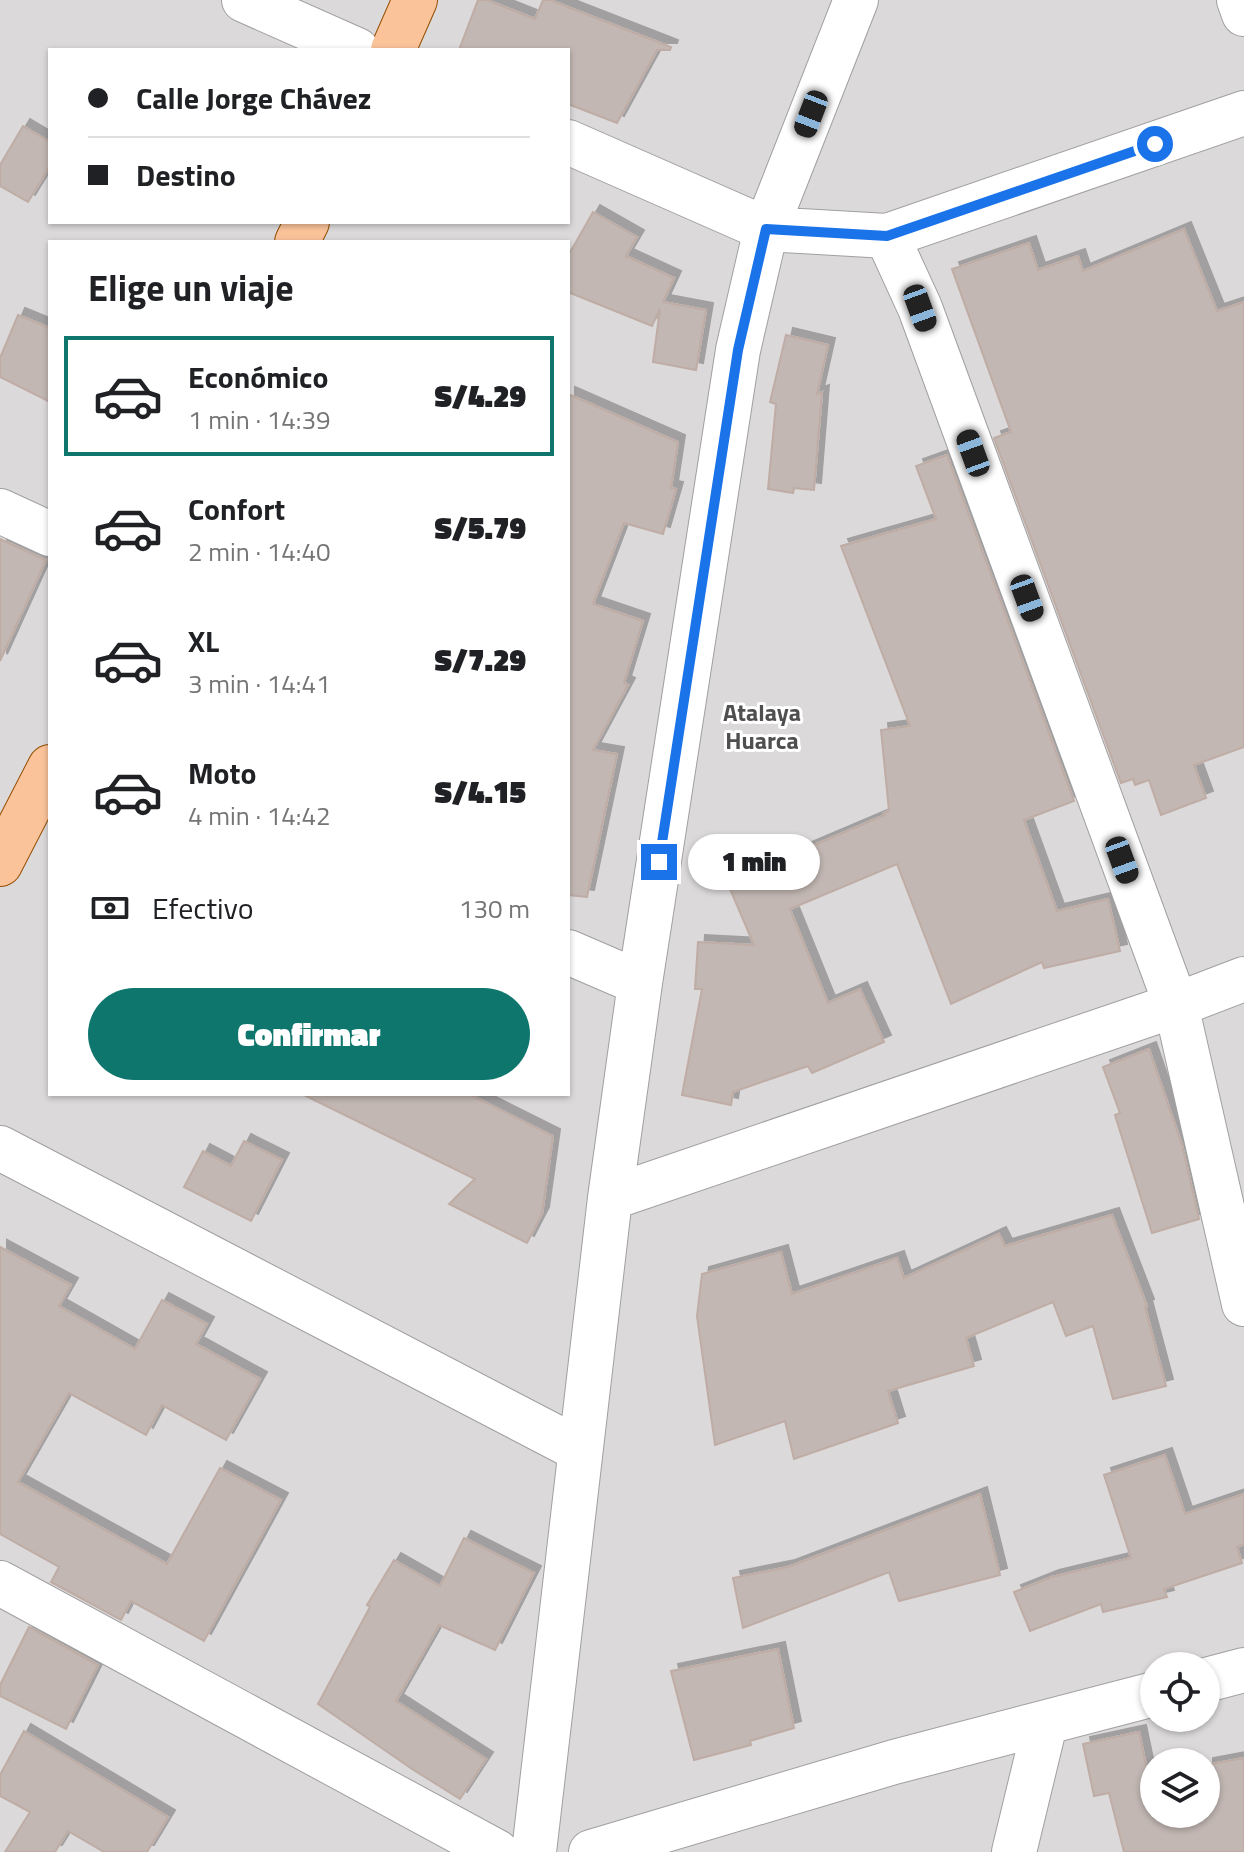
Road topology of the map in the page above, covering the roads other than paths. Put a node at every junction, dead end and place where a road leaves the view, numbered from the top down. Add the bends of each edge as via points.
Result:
1 (244, 0) edge
2 (415, 0) edge
3 (856, 0) edge
4 (1239, 0) edge
5 (1244, 14) edge
6 (352, 48) edge
7 (394, 48) edge
8 (1244, 113) edge
9 (570, 143) edge
10 (766, 229) junction
11 (887, 236) junction
12 (0, 511) edge
13 (48, 533) edge
14 (48, 771) edge
15 (0, 864) edge
16 (570, 953) edge
17 (1244, 979) edge
18 (640, 983) junction
19 (1176, 1005) junction
20 (0, 1148) edge
21 (610, 1198) junction
22 (1244, 1304) edge
23 (580, 1450) junction
24 (0, 1583) edge
25 (1244, 1670) edge
26 (1220, 1676) edge
27 (1140, 1698) edge
28 (1045, 1724) junction
29 (497, 1852) edge
30 (534, 1852) edge
31 (591, 1852) edge
32 (1014, 1852) edge

1 - 6 street
2 - 7 main road
3 - 10 street
4 - 5 street
8 - 11 street
9 - 10 street
10 - 11 street
10 - 18 street via 738,350
11 - 19 street via 920,308
12 - 13 street
14 - 15 main road
16 - 18 street
17 - 19 street
18 - 21 street
19 - 21 street
19 - 22 street
20 - 23 street
21 - 23 street
23 - 30 street
24 - 29 street
25 - 26 street
27 - 28 street
28 - 31 street via 894,1762
28 - 32 street

